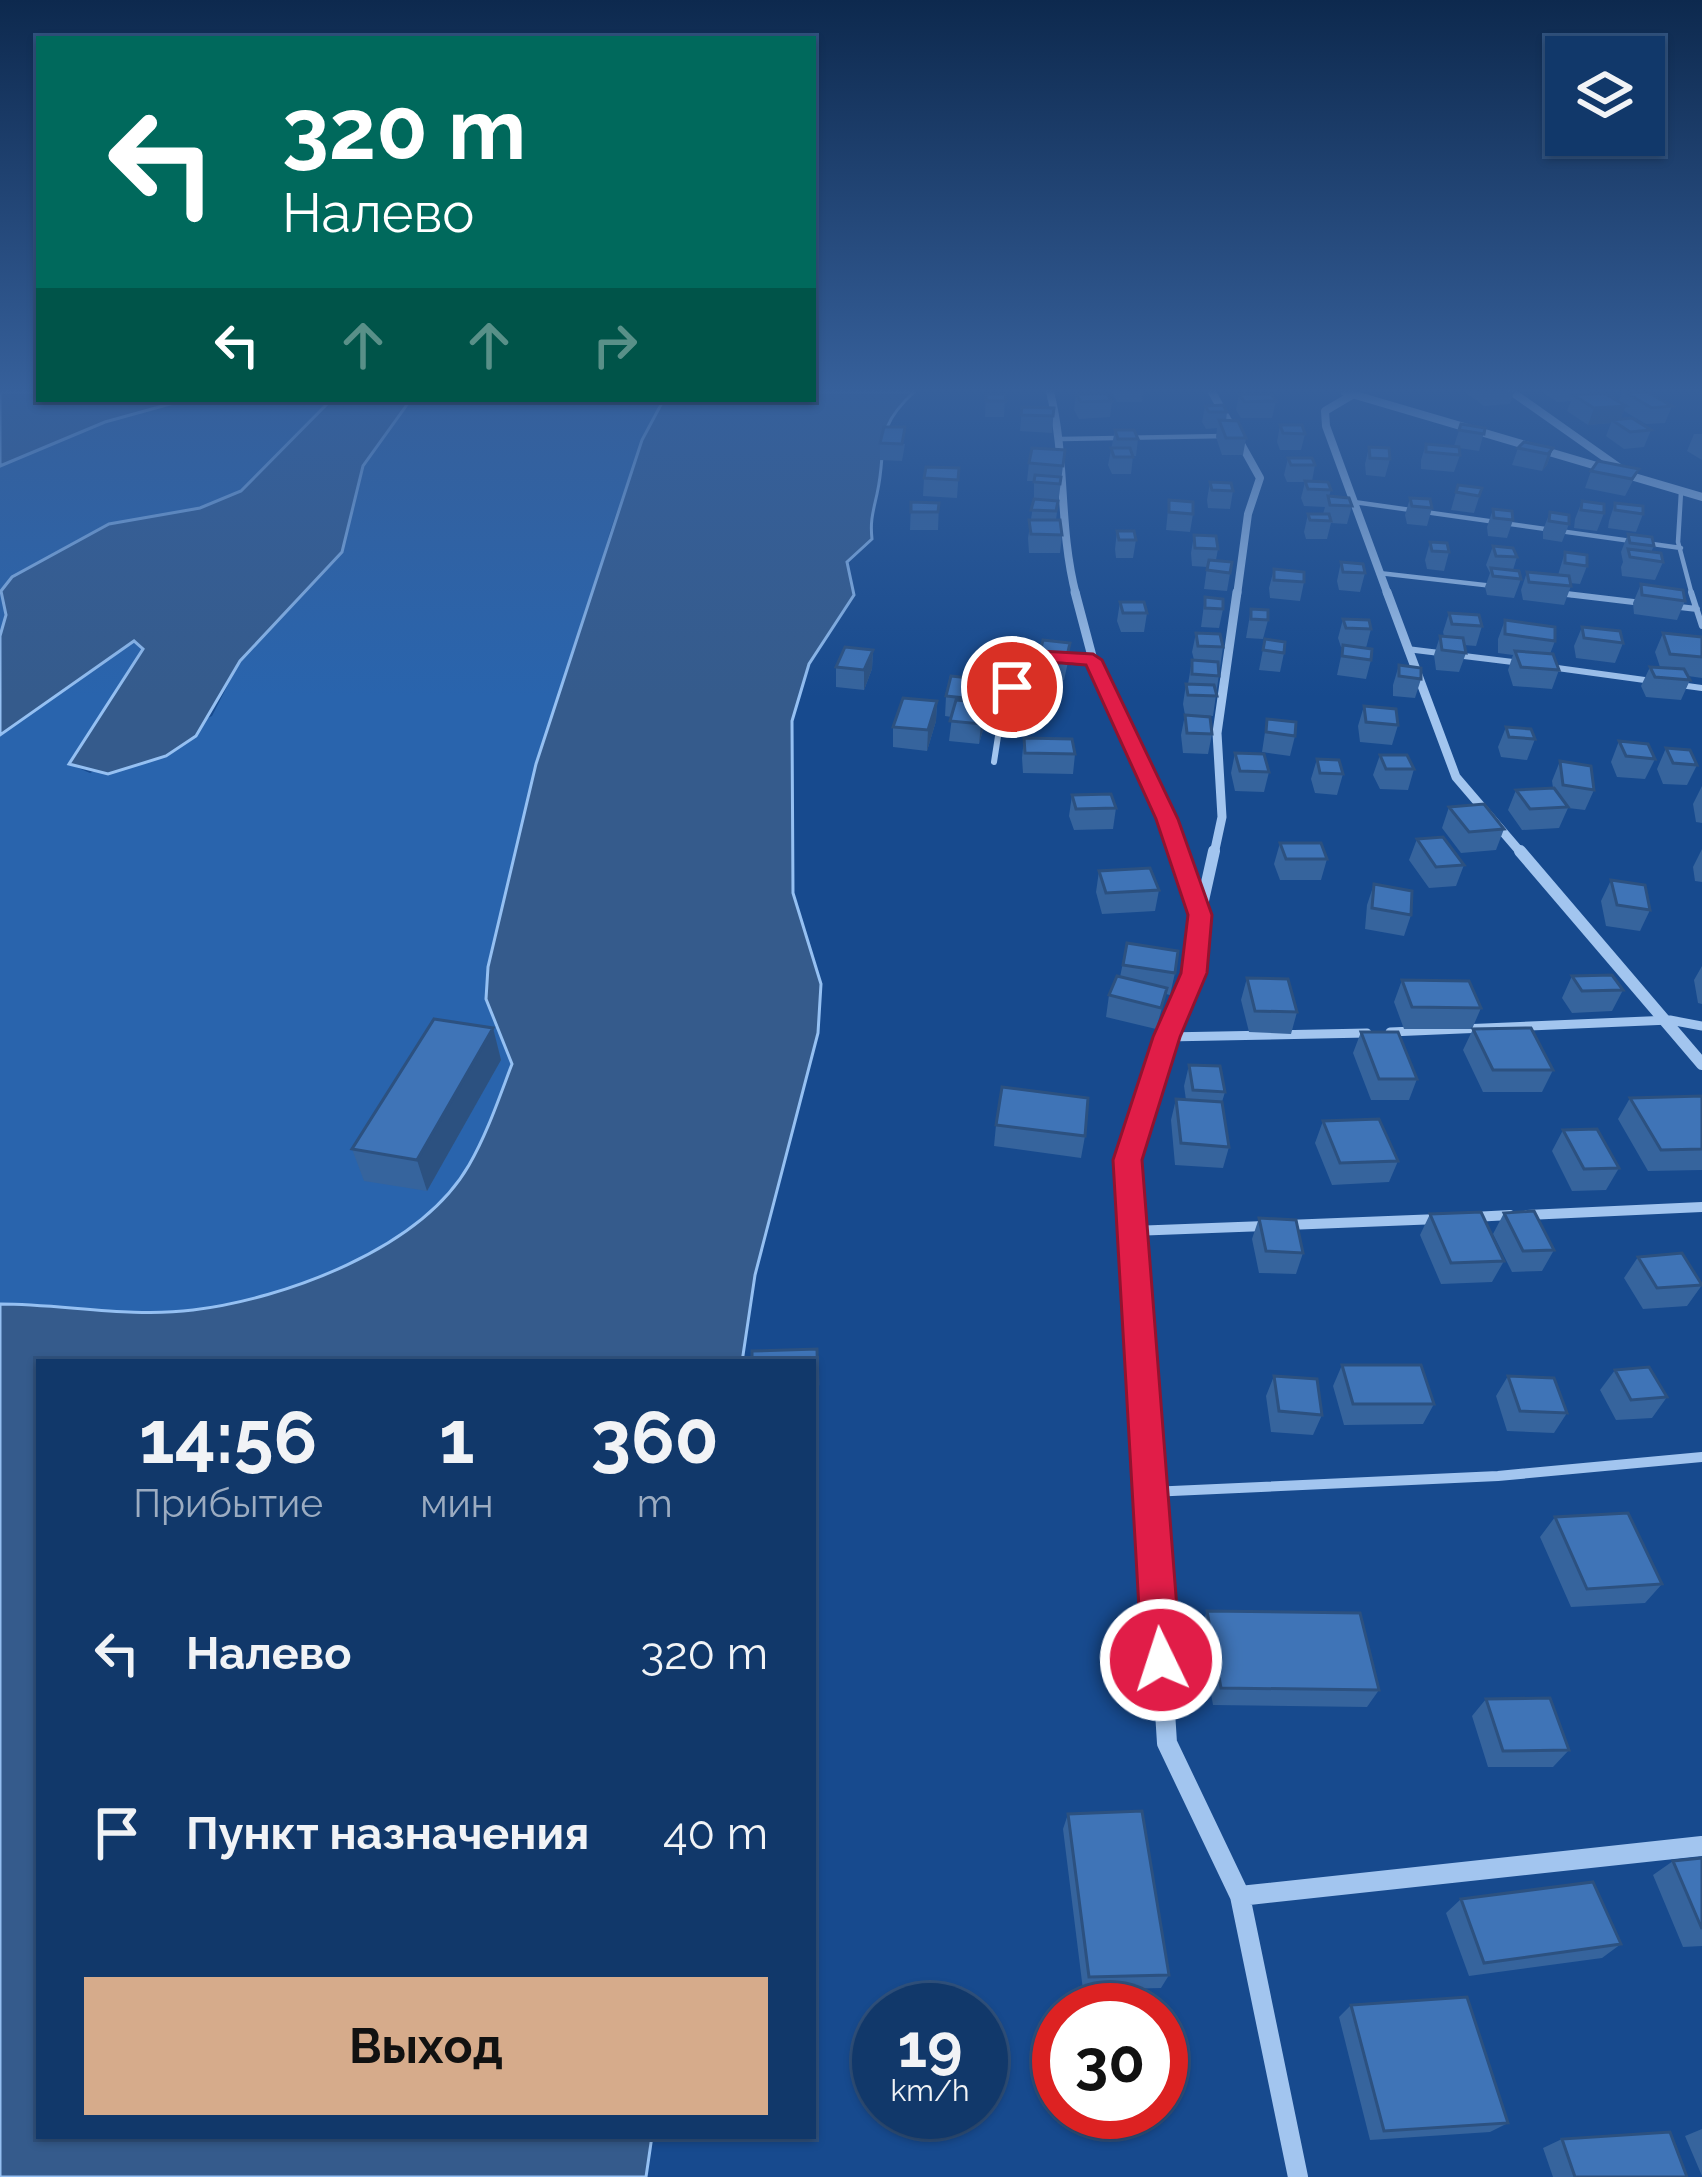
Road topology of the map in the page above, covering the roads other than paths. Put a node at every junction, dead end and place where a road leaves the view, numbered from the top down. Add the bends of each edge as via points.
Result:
1 (1060, 494) edge
2 (1255, 494) edge
3 (1351, 494) edge
4 (1680, 494) edge
5 (1354, 502) junction
6 (1681, 548) junction
7 (1379, 573) junction
8 (1495, 586) edge
9 (1542, 591) edge
10 (1697, 609) junction
11 (1702, 626) edge
12 (1407, 649) junction
13 (1093, 660) junction
14 (1522, 663) edge
15 (1545, 666) edge
16 (1702, 688) edge
17 (994, 762) dead end
18 (1200, 915) junction
19 (1670, 1020) junction
20 (1702, 1026) edge
21 (1166, 1037) junction
22 (1702, 1064) edge
23 (1702, 1207) edge
24 (1132, 1231) junction
25 (1702, 1457) edge
26 (1150, 1492) junction
27 (1702, 1846) edge
28 (1240, 1896) junction
29 (1298, 2177) edge

1 - 13 street via 1063,544
2 - 18 street via 1217,733 1222,817
3 - 5 street
4 - 6 lane
5 - 6 lane
5 - 7 street
6 - 10 lane
7 - 8 lane
7 - 12 street
9 - 10 lane
10 - 11 lane
12 - 14 lane
12 - 19 street via 1456,777
13 - 17 lane via 1040,656 1024,664 1000,710
13 - 18 street via 1167,819
15 - 16 lane
18 - 21 street via 1194,973
19 - 20 lane
19 - 21 lane
19 - 22 street
21 - 24 street via 1128,1160
23 - 24 lane
24 - 26 street
25 - 26 lane via 1498,1476
26 - 28 street via 1167,1743
27 - 28 street
28 - 29 street

